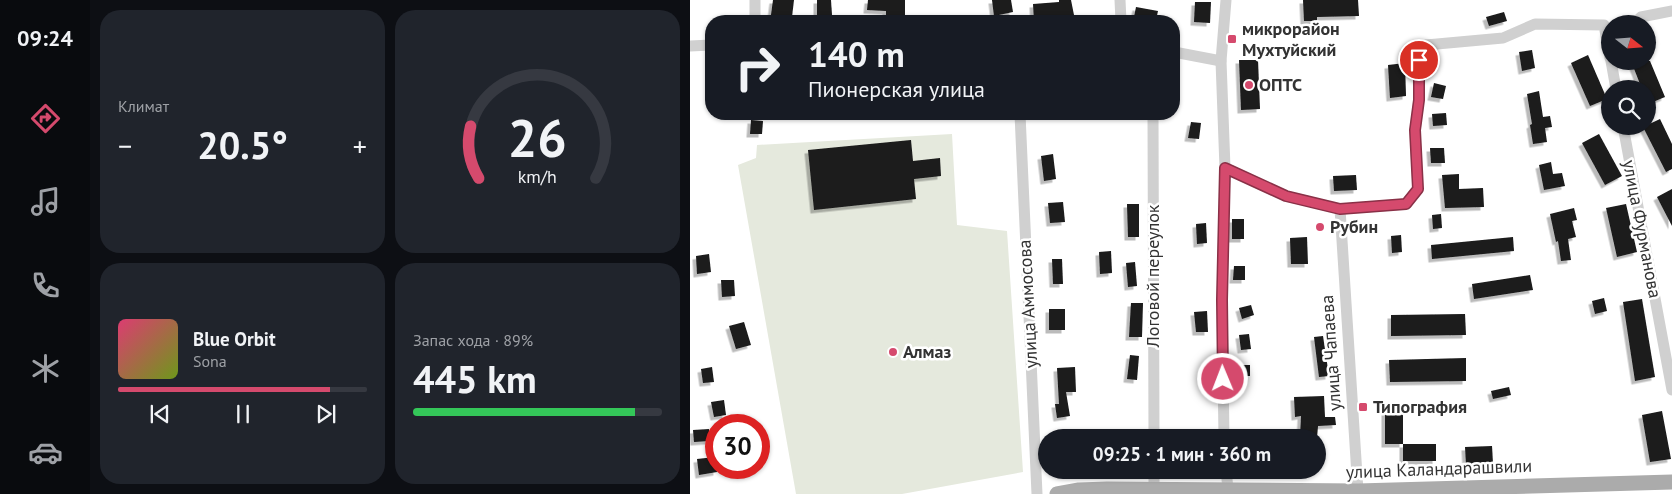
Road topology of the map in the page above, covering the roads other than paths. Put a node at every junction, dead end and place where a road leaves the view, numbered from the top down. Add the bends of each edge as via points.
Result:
1 (755, 0) edge
2 (1120, 0) edge
3 (1226, 0) edge
4 (1672, 11) edge
5 (755, 15) edge
6 (1121, 15) edge
7 (1651, 15) edge
8 (1601, 26) edge
9 (705, 45) edge
10 (690, 46) edge
11 (1180, 53) edge
12 (1221, 61) junction
13 (1020, 120) edge
14 (1153, 120) edge
15 (1625, 135) edge
16 (1225, 168) junction
17 (1340, 209) junction
18 (1672, 390) edge
19 (1154, 429) edge
20 (1224, 429) edge
21 (1154, 479) edge
22 (1227, 479) edge
23 (1672, 482) edge
24 (1154, 489) junction
25 (1228, 489) junction
26 (1358, 492) edge
27 (1037, 494) edge
28 (1057, 494) edge

1 - 5 street
2 - 6 street
3 - 12 street
4 - 7 street
8 - 17 street via 1535,24 1503,38 1426,45 1419,60 1415,130 1418,189 1406,204
9 - 10 street
11 - 12 street
12 - 16 street
13 - 27 street, улица Аммосова
14 - 19 street, Логовой переулок
15 - 18 street, улица Фурманова
16 - 17 street via 1286,196
16 - 20 street
17 - 26 street, улица Чапаева
21 - 24 street
22 - 25 street
23 - 26 main road, улица Каландарашвили
24 - 25 main road, улица Каландарашвили
24 - 28 main road, улица Каландарашвили via 1079,490
25 - 26 main road, улица Каландарашвили

